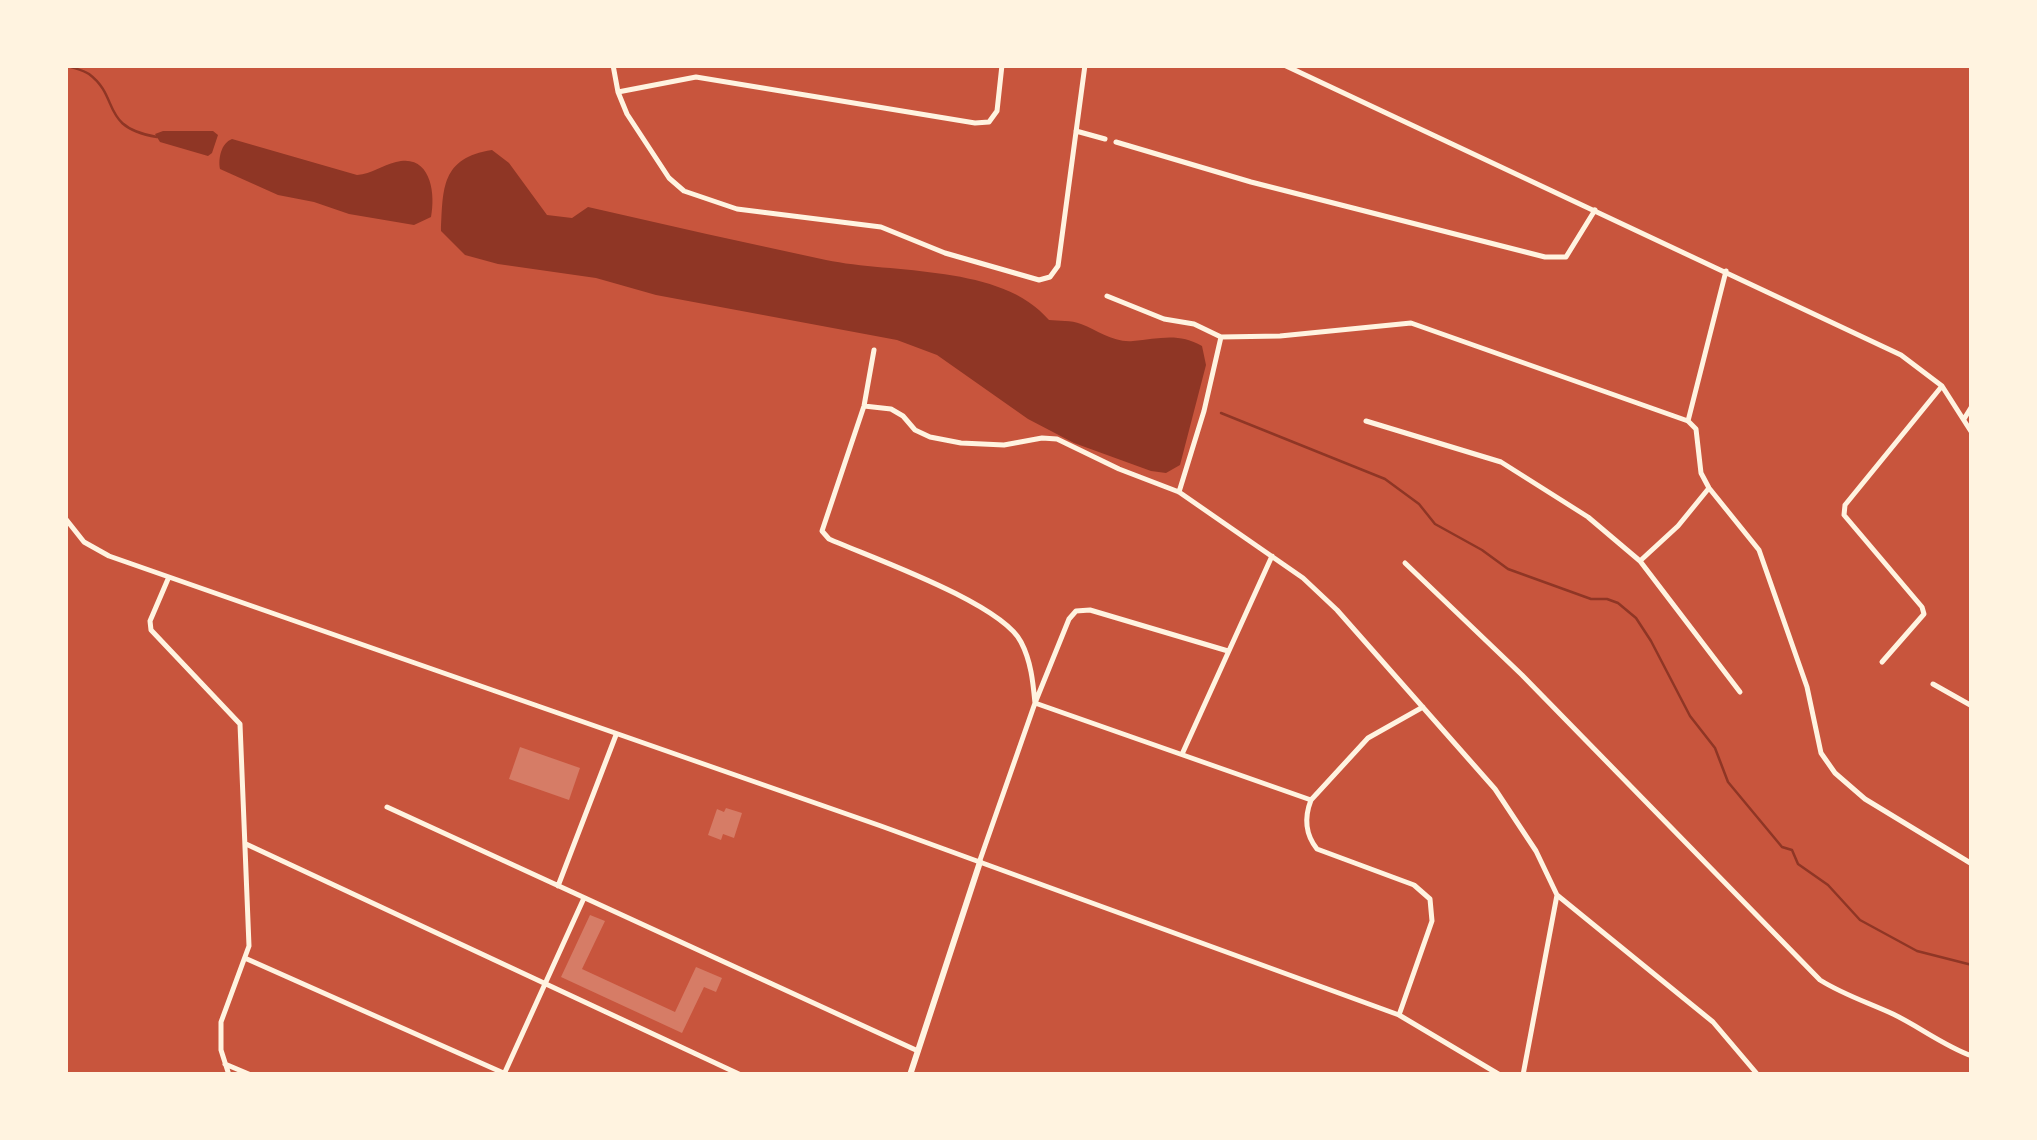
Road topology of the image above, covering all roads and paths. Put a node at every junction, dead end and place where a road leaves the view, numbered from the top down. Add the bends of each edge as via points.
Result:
1 (311, 65) edge
2 (327, 65) edge
3 (613, 65) edge
4 (1002, 65) edge
5 (1085, 65) edge
6 (1284, 65) edge
7 (618, 92) junction
8 (1076, 130) junction
9 (1104, 139) dead end
10 (1116, 142) dead end
11 (1595, 210) junction
12 (1726, 271) junction
13 (1108, 296) dead end
14 (1222, 337) junction
15 (874, 350) dead end
16 (1942, 386) junction
17 (864, 406) junction
18 (1972, 406) edge
19 (1964, 418) junction
20 (1366, 420) dead end
21 (1688, 421) junction
22 (1972, 432) edge
23 (1709, 488) junction
24 (1179, 492) junction
25 (65, 518) edge
26 (1272, 556) junction
27 (1640, 561) junction
28 (1404, 563) dead end
29 (168, 578) junction
30 (1228, 651) junction
31 (1882, 662) dead end
32 (1933, 684) dead end
33 (1740, 692) dead end
34 (1035, 703) junction
35 (1972, 706) edge
36 (1423, 707) junction
37 (616, 735) junction
38 (1183, 752) junction
39 (1312, 800) junction
40 (386, 807) dead end
41 (246, 844) junction
42 (980, 862) junction
43 (1972, 864) edge
44 (558, 886) junction
45 (1558, 895) junction
46 (584, 898) junction
47 (247, 959) junction
48 (544, 984) junction
49 (1399, 1015) junction
50 (918, 1051) junction
51 (1972, 1056) edge
52 (225, 1064) junction
53 (505, 1074) edge
54 (229, 1075) edge
55 (251, 1075) edge
56 (741, 1075) edge
57 (910, 1075) edge
58 (1500, 1075) edge
59 (1523, 1075) edge
60 (1758, 1075) edge

1 - 2 street
3 - 7 street
4 - 7 street via 997,111 988,122 974,123 696,77
5 - 8 street
6 - 11 street
7 - 8 street via 684,192 737,209 881,227 1038,280 1058,266
8 - 9 street
10 - 11 street via 1545,257 1566,257
11 - 12 street
12 - 16 street via 1898,353
12 - 21 street
13 - 14 street
14 - 21 street via 1410,323
14 - 24 street
15 - 17 street
16 - 19 street
16 - 31 street via 1844,504 1844,515 1924,614
17 - 24 street via 891,409 915,430 961,443 1057,440
17 - 34 street via 822,531 1002,619 1020,640
18 - 19 street
19 - 22 street
20 - 27 street via 1501,462 1588,516
21 - 23 street via 1696,429
23 - 27 street
23 - 43 street via 1758,550 1807,687 1821,753 1865,799
24 - 26 street
25 - 29 street via 84,542
26 - 30 street
26 - 36 street via 1337,610
27 - 33 street
28 - 51 street via 1522,674 1820,980
29 - 37 street
29 - 41 street via 152,630 240,724
30 - 34 street via 1082,608 1069,620
30 - 38 street
32 - 35 street
34 - 38 street
34 - 42 street
36 - 39 street via 1368,738
36 - 45 street via 1495,789
37 - 42 street
37 - 44 street
38 - 39 street
39 - 49 street via 1306,824 1317,850 1414,885 1430,898 1432,921
40 - 44 street
41 - 47 street
41 - 48 street
42 - 49 street
42 - 50 street
44 - 46 street
45 - 59 street
45 - 60 street via 1713,1022
46 - 48 street
46 - 50 street
47 - 52 street via 221,1022
47 - 53 street
48 - 53 street
48 - 56 street
49 - 58 street
50 - 57 street
52 - 54 street
52 - 55 street

